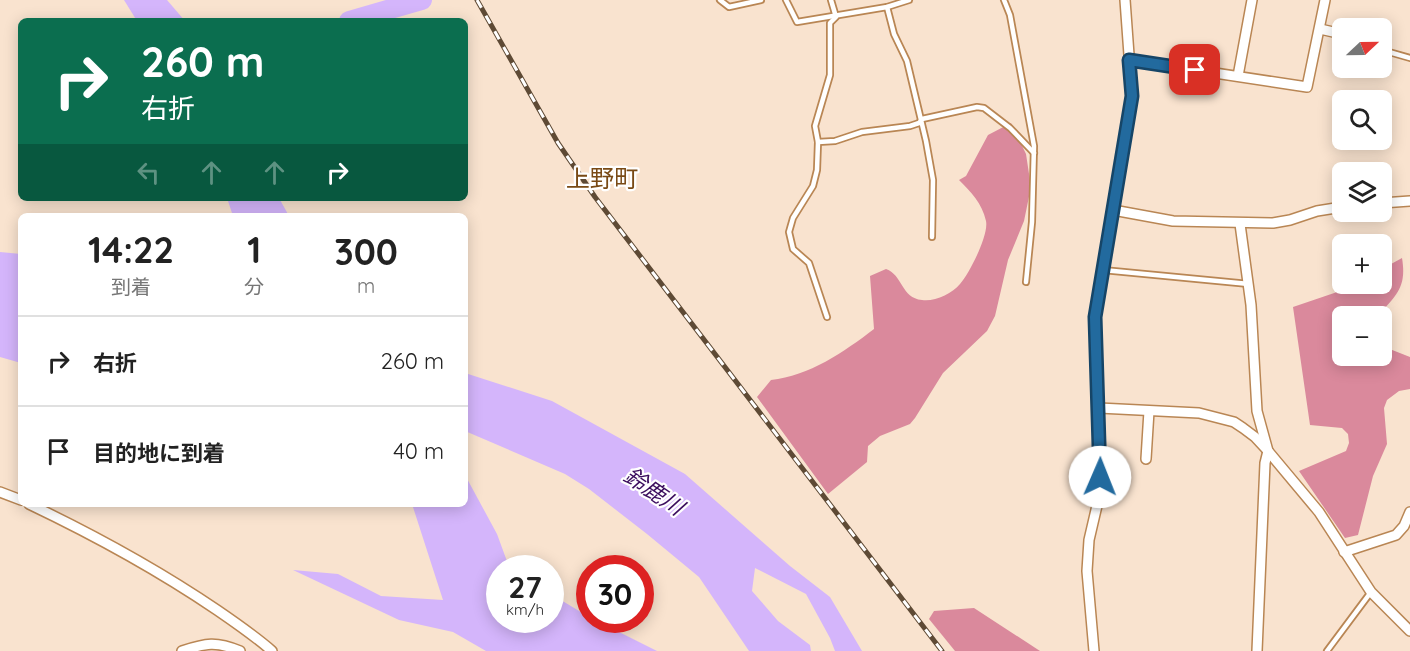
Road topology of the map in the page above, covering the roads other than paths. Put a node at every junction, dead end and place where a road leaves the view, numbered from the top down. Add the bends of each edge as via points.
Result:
1 (720, 0) edge
2 (762, 0) edge
3 (786, 0) edge
4 (831, 0) edge
5 (909, 0) edge
6 (1004, 0) edge
7 (1125, 0) edge
8 (1252, 0) edge
9 (1325, 0) edge
10 (887, 8) junction
11 (836, 17) junction
12 (1320, 29) junction
13 (1332, 32) edge
14 (1392, 53) edge
15 (1410, 58) edge
16 (1129, 60) junction
17 (1238, 76) junction
18 (922, 119) junction
19 (818, 142) junction
20 (1034, 153) junction
21 (1410, 201) edge
22 (1392, 202) edge
23 (1332, 209) edge
24 (1113, 210) junction
25 (1240, 224) junction
26 (932, 237) dead end
27 (1103, 270) junction
28 (1026, 282) dead end
29 (1249, 284) junction
30 (827, 316) dead end
31 (1099, 408) junction
32 (1149, 411) junction
33 (1268, 451) junction
34 (1146, 459) dead end
35 (0, 492) edge
36 (18, 499) edge
37 (36, 507) edge
38 (1410, 512) edge
39 (1344, 552) junction
40 (1371, 592) junction
41 (1410, 632) edge
42 (182, 651) edge
43 (240, 651) edge
44 (273, 651) edge
45 (1094, 651) edge
46 (1257, 651) edge
47 (1327, 651) edge

1 - 2 lane via 729,7
3 - 11 lane via 797,22
4 - 11 lane
5 - 10 lane
6 - 20 lane via 1010,15
7 - 16 street
8 - 17 street
9 - 12 street
10 - 11 lane
10 - 18 lane via 907,61
11 - 19 lane via 830,23 828,88 816,119
12 - 13 street
12 - 17 street via 1307,87
14 - 15 lane
16 - 17 street
16 - 24 street via 1132,96
18 - 19 lane via 910,126
18 - 20 lane via 984,108
18 - 26 lane via 933,180
19 - 30 lane via 813,186 793,218 789,238 793,249 809,263
20 - 28 lane
21 - 22 street
23 - 25 street via 1273,224
24 - 25 street via 1173,221
24 - 27 street
25 - 29 street
27 - 29 lane
27 - 31 street via 1095,317
29 - 33 street via 1257,411
31 - 32 street
31 - 45 street via 1099,497 1089,540 1087,572
32 - 33 street via 1217,416 1243,428
32 - 34 street
33 - 39 street via 1319,512
33 - 46 street
35 - 36 street
37 - 44 street via 160,574
38 - 39 street via 1396,535
39 - 40 street
40 - 41 street
40 - 47 lane
42 - 43 street via 213,643

